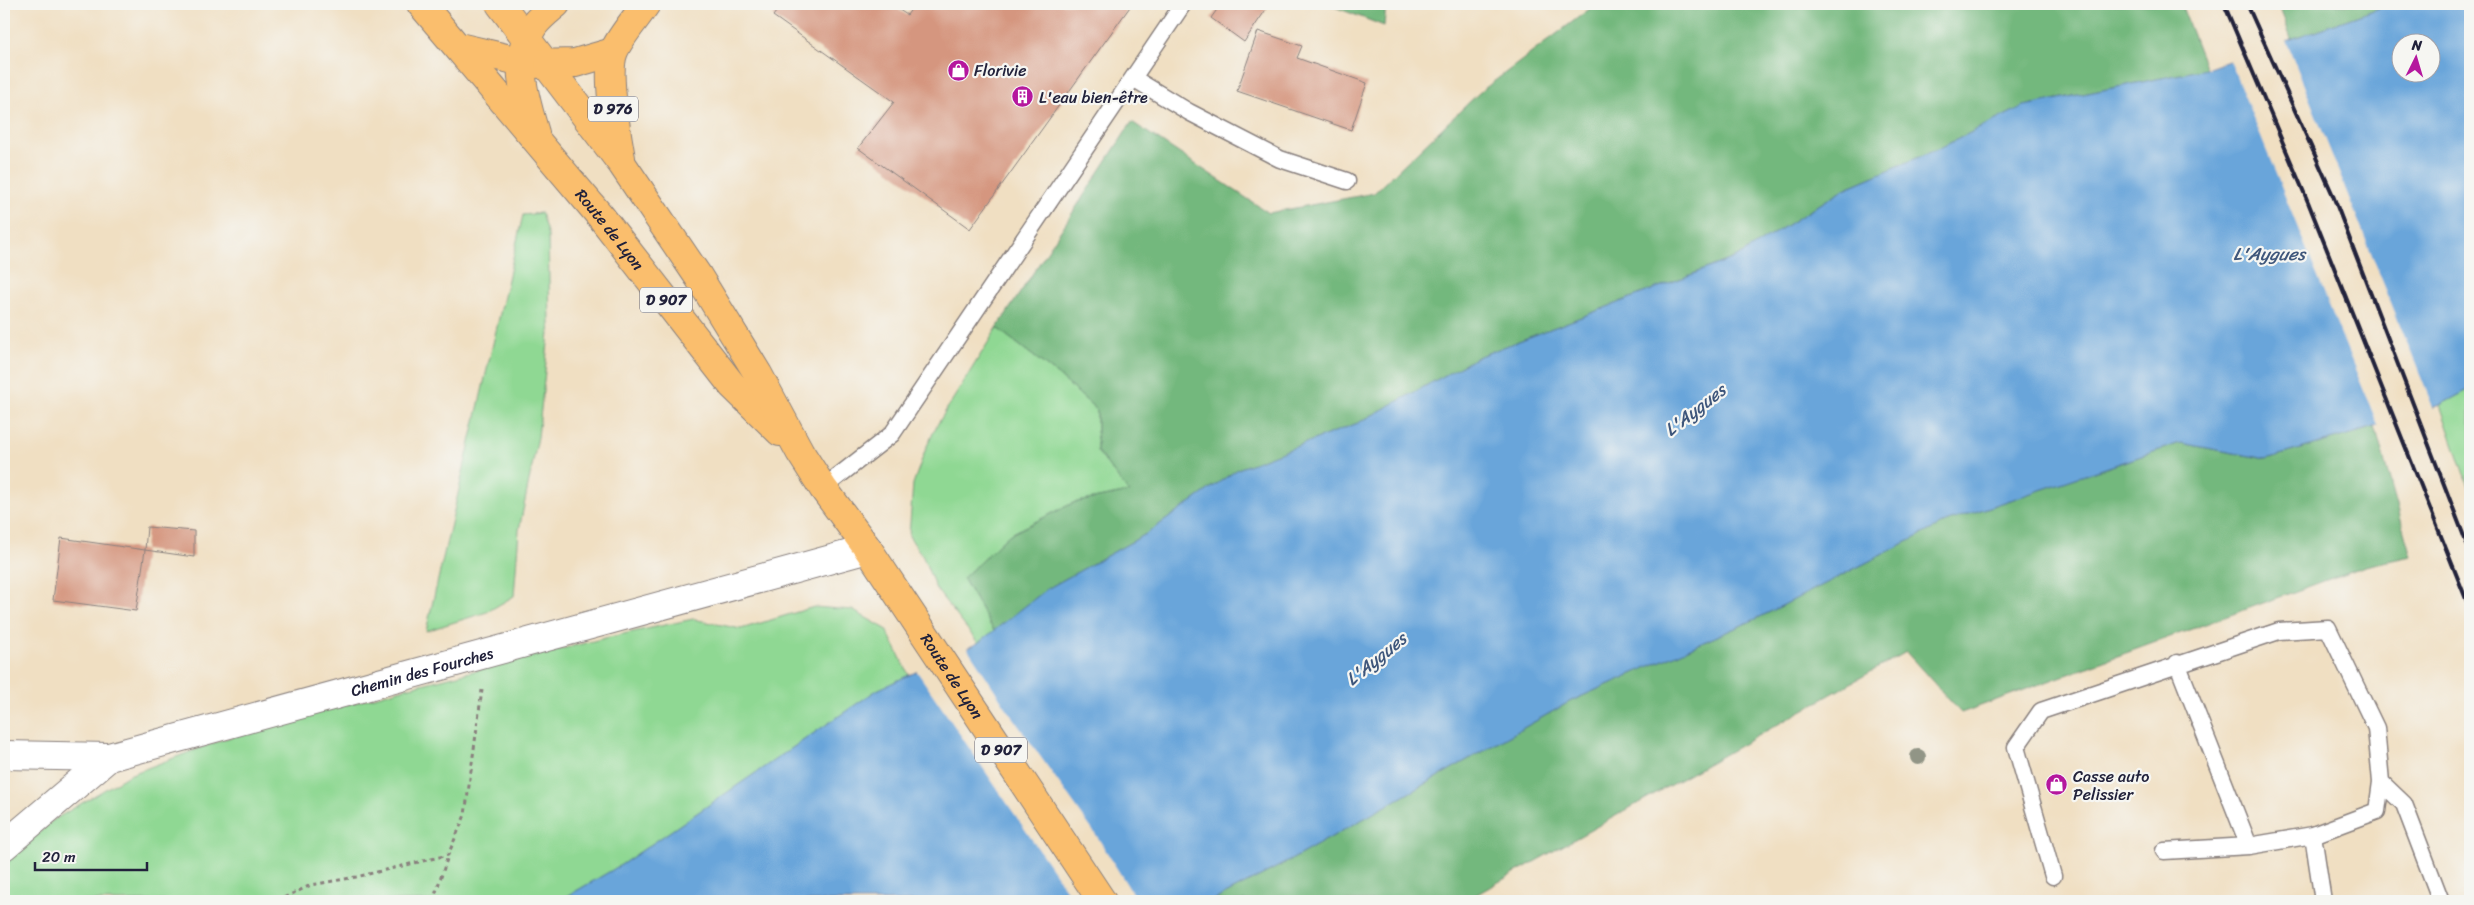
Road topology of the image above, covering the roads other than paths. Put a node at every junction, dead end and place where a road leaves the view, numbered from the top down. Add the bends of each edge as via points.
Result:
1 (421, 4) edge
2 (500, 4) edge
3 (556, 4) edge
4 (646, 4) edge
5 (1182, 4) edge
6 (459, 46) junction
7 (613, 52) junction
8 (531, 56) junction
9 (1133, 78) junction
10 (538, 141) junction
11 (622, 164) junction
12 (1347, 181) dead end
13 (800, 452) junction
14 (823, 488) junction
15 (868, 549) junction
16 (2177, 663) junction
17 (4, 755) edge
18 (109, 757) junction
19 (2381, 782) junction
20 (2313, 834) junction
21 (4, 846) edge
22 (2249, 846) junction
23 (2164, 851) dead end
24 (2053, 876) dead end
25 (1102, 901) edge
26 (2323, 901) edge
27 (2441, 901) edge

1 - 6 main road, Route de Lyon / D 907
2 - 8 main road, Route de Lyon / D 907
3 - 8 main road via 534,25
4 - 7 main road
5 - 9 lane
6 - 8 main road
6 - 10 main road, Route de Lyon / D 907
7 - 8 main road via 575,63
7 - 11 main road, D 976 via 611,84
8 - 10 main road via 522,81
8 - 11 main road, Route de Lyon / D 907
9 - 12 lane via 1189,112 1280,159
9 - 14 lane via 892,434
10 - 13 main road, Route de Lyon / D 907 via 732,385
11 - 13 main road, Route de Lyon / D 907 via 698,276
13 - 14 main road, Route de Lyon / D 907
14 - 15 main road, Route de Lyon / D 907
15 - 18 street, Chemin des Fourches
15 - 25 main road, Route de Lyon / D 907
16 - 19 lane via 2279,631 2328,628 2376,728
16 - 22 lane
16 - 24 lane via 2041,711 2016,747
17 - 18 street
18 - 21 street, Chemin des Fourches
19 - 20 lane via 2377,811
19 - 27 lane via 2404,804
20 - 22 lane
20 - 26 lane
22 - 23 lane

